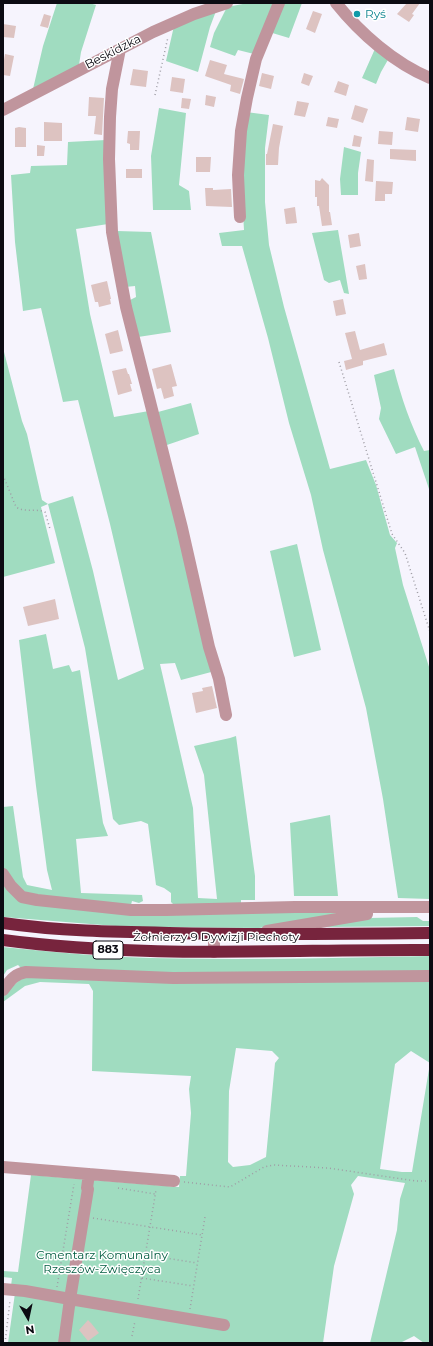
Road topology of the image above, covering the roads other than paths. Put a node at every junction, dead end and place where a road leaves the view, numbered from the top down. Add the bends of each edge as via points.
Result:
1 (227, 3) edge
2 (279, 3) edge
3 (336, 3) edge
4 (120, 49) junction
5 (430, 78) edge
6 (3, 110) edge
7 (240, 217) dead end
8 (226, 715) dead end
9 (3, 874) edge
10 (430, 907) edge
11 (430, 913) edge
12 (3, 923) edge
13 (430, 932) edge
14 (214, 934) junction
15 (244, 934) junction
16 (3, 940) edge
17 (430, 950) edge
18 (214, 952) junction
19 (430, 976) edge
20 (3, 990) edge
21 (3, 1167) edge
22 (89, 1174) junction
23 (174, 1181) road end
24 (7, 1289) edge
25 (70, 1299) junction
26 (224, 1325) dead end
27 (64, 1343) edge

1 - 4 street, Beskidzka via 194,14
2 - 7 street via 256,59 247,98 241,131 238,175
3 - 5 street via 348,18 394,58
4 - 6 street, Beskidzka
4 - 8 street via 112,89 110,117 112,232 126,307
9 - 10 street via 22,897 131,910
11 - 15 street via 361,914
12 - 14 highway, Żołnierzy 9 Dywizji Piechoty / 883 via 83,931
13 - 15 highway, Żołnierzy 9 Dywizji Piechoty / 883
14 - 15 highway, Żołnierzy 9 Dywizji Piechoty / 883
14 - 18 street
16 - 18 highway, Żołnierzy 9 Dywizji Piechoty / 883 via 98,949
17 - 18 highway, Żołnierzy 9 Dywizji Piechoty / 883
19 - 20 street via 173,978 26,972 14,976
21 - 22 street
22 - 23 street
22 - 25 street
24 - 25 street
25 - 26 street
25 - 27 street

